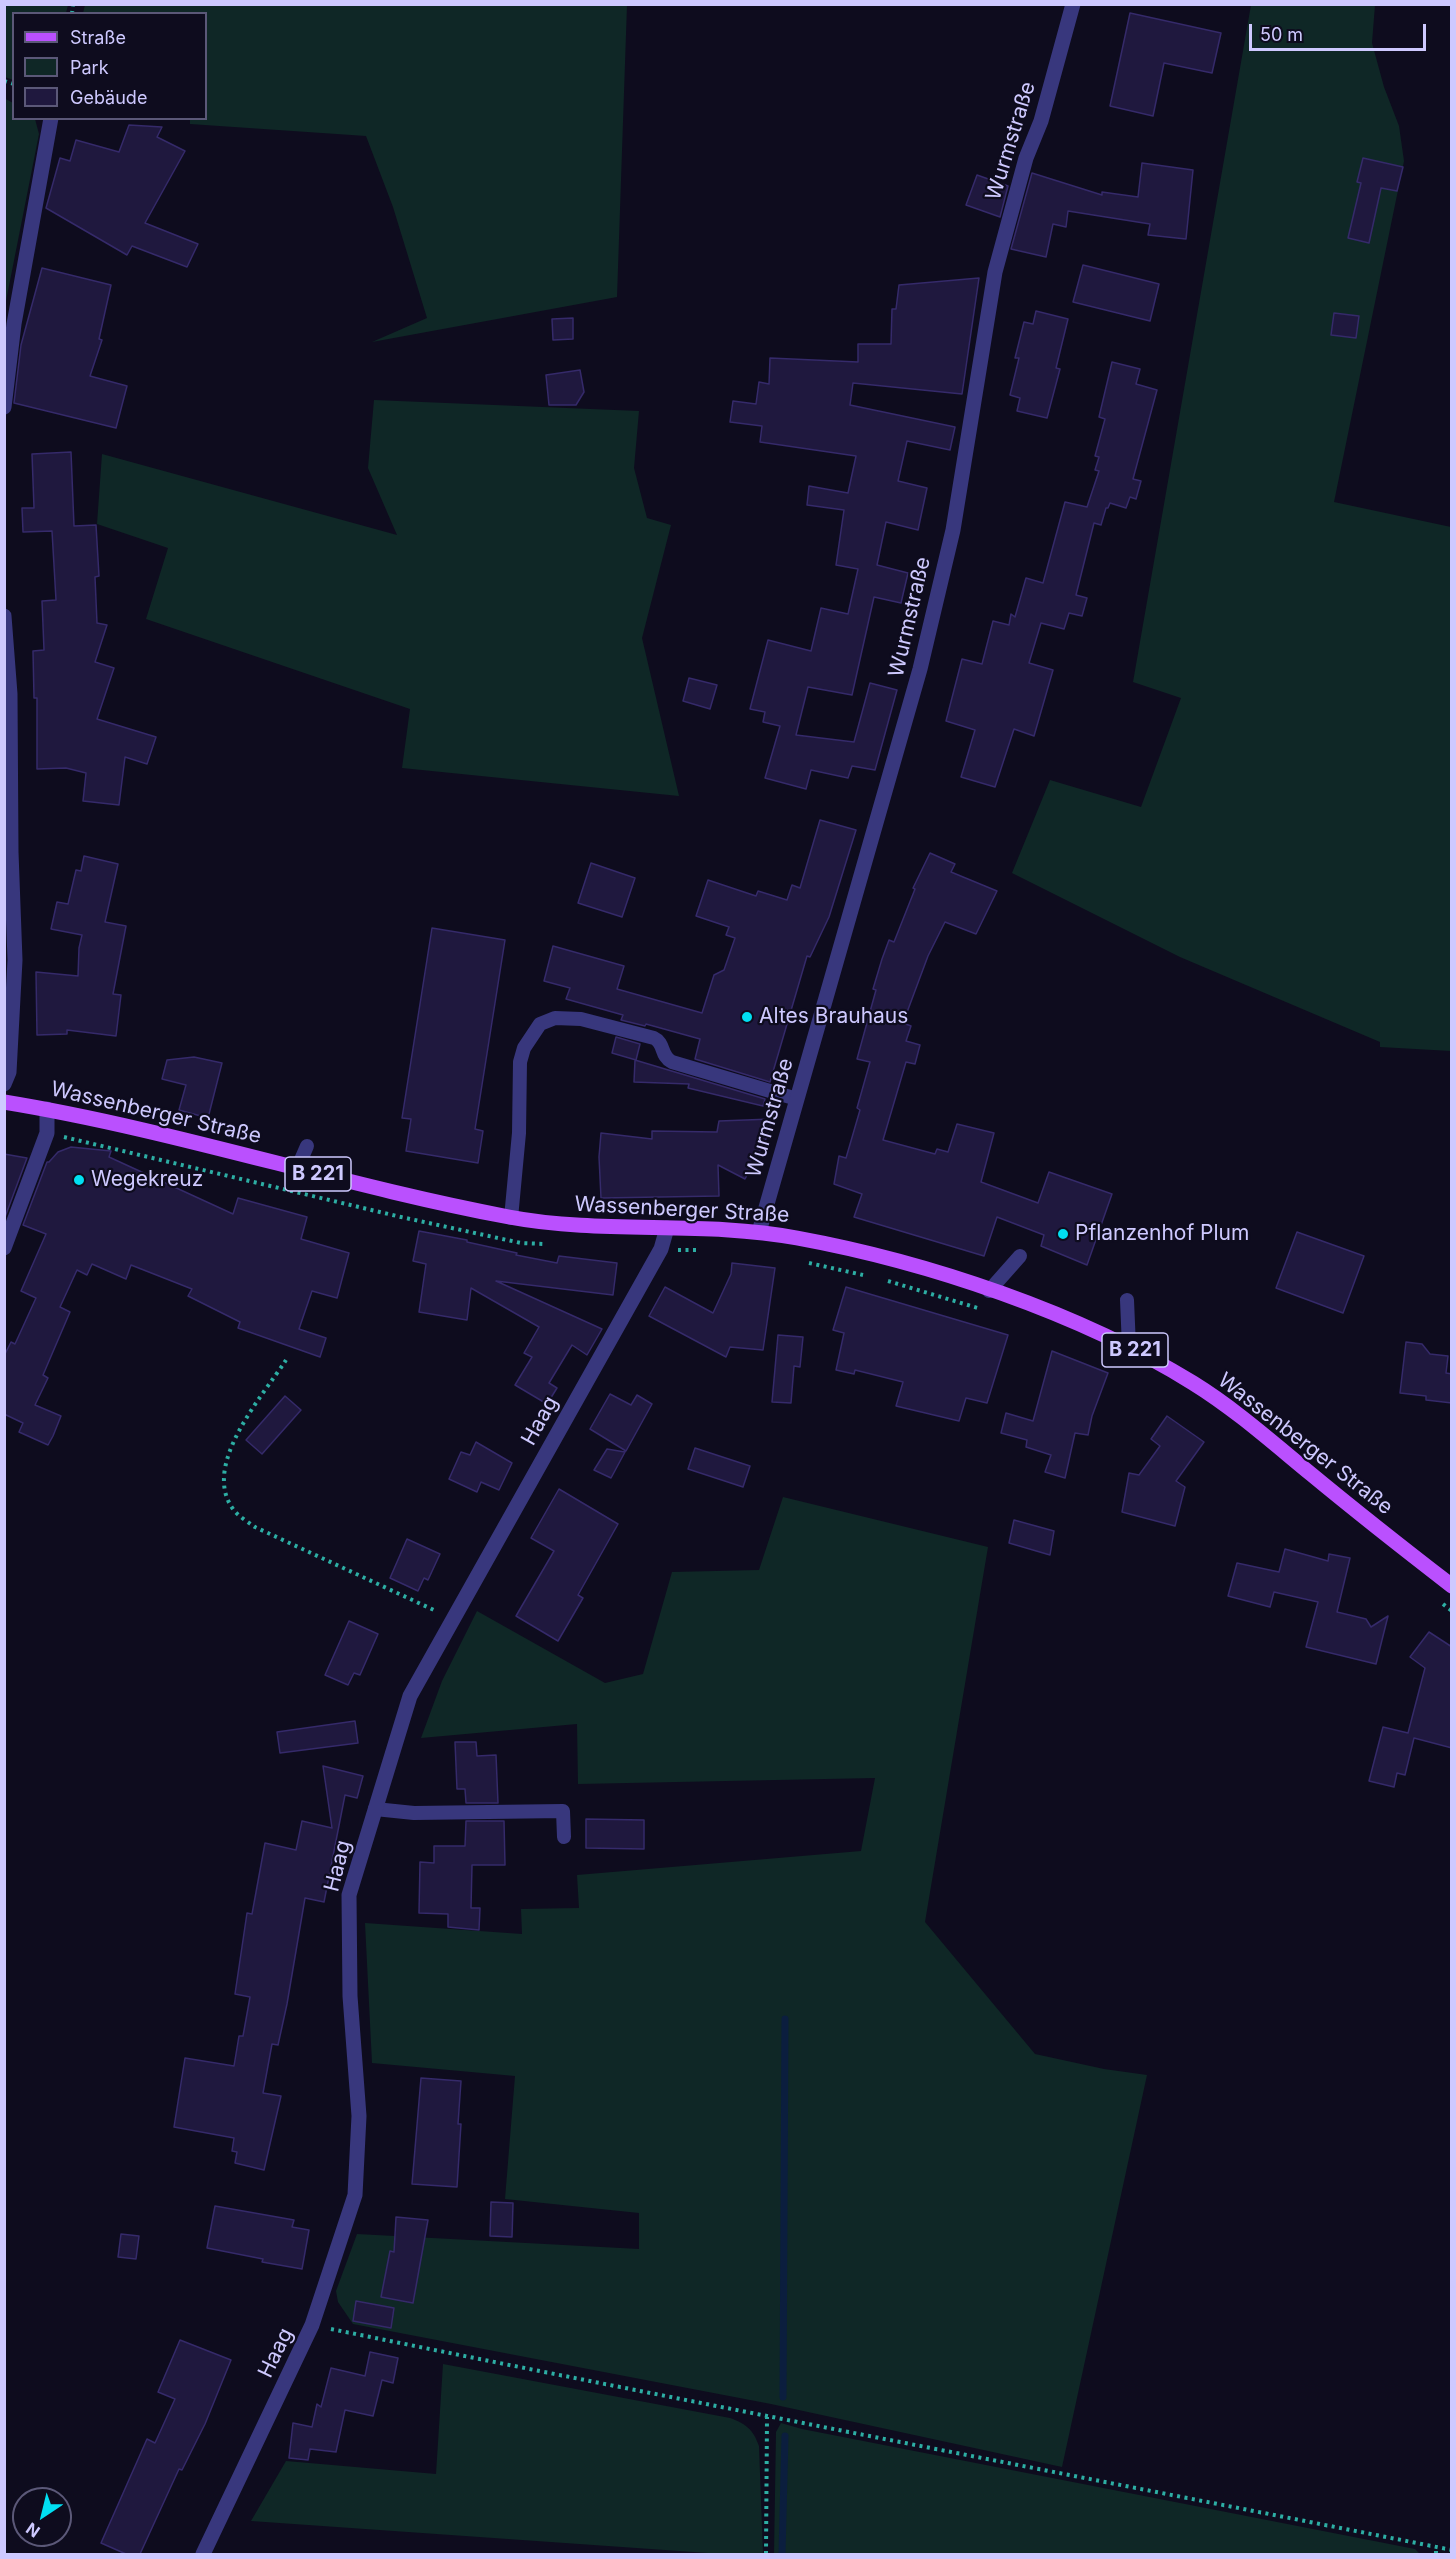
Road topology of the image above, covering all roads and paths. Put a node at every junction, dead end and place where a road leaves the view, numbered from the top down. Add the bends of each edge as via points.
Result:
1 (1073, 4) edge
2 (51, 120) edge
3 (4, 407) edge
4 (4, 616) edge
5 (4, 1084) edge
6 (797, 1099) junction
7 (4, 1102) edge
8 (47, 1109) junction
9 (47, 1133) junction
10 (307, 1146) dead end
11 (297, 1168) junction
12 (511, 1218) junction
13 (667, 1228) junction
14 (759, 1232) junction
15 (556, 1244) dead end
16 (4, 1248) edge
17 (661, 1249) junction
18 (704, 1250) dead end
19 (1020, 1256) dead end
20 (803, 1261) dead end
21 (870, 1276) dead end
22 (882, 1279) dead end
23 (989, 1290) junction
24 (1127, 1299) dead end
25 (989, 1312) dead end
26 (1129, 1347) junction
27 (286, 1360) dead end
28 (1452, 1586) edge
29 (1434, 1598) dead end
30 (1452, 1611) edge
31 (453, 1619) junction
32 (375, 1809) junction
33 (564, 1837) dead end
34 (312, 2325) junction
35 (767, 2418) junction
36 (1436, 2547) junction
37 (1452, 2550) edge
38 (203, 2554) edge
39 (766, 2554) edge
40 (1436, 2554) edge

1 - 6 street, Wurmstraße via 995,272 952,530 920,669
2 - 3 street via 14,324
4 - 5 street via 10,694 15,960 9,1072
6 - 12 lane via 672,1062 654,1038 581,1020 555,1018 540,1024 520,1062 519,1133
6 - 14 street, Wurmstraße
7 - 8 main road, Wassenberger Straße / B 221
8 - 9 street
8 - 11 main road, Wassenberger Straße / B 221
9 - 15 path via 401,1217 521,1243
9 - 16 street
10 - 11 lane
11 - 12 main road, Wassenberger Straße / B 221
12 - 13 main road, Wassenberger Straße / B 221
13 - 14 main road, Wassenberger Straße / B 221
13 - 17 street, Haag
14 - 23 main road, Wassenberger Straße / B 221 via 855,1251
17 - 18 path
17 - 31 street, Haag
19 - 23 lane
20 - 21 path
22 - 25 path
23 - 26 main road, Wassenberger Straße / B 221
24 - 26 lane
26 - 28 main road, Wassenberger Straße / B 221 via 1234,1411
27 - 31 path via 234,1440 224,1466 224,1491 233,1511 255,1527
29 - 30 path
31 - 32 street, Haag via 410,1696
32 - 33 lane via 414,1813 563,1811
32 - 34 street, Haag via 349,1895 350,1996 359,2116 356,2194
34 - 35 path
34 - 38 street, Haag
35 - 36 path via 1074,2474
35 - 39 path
36 - 37 path
36 - 40 path

